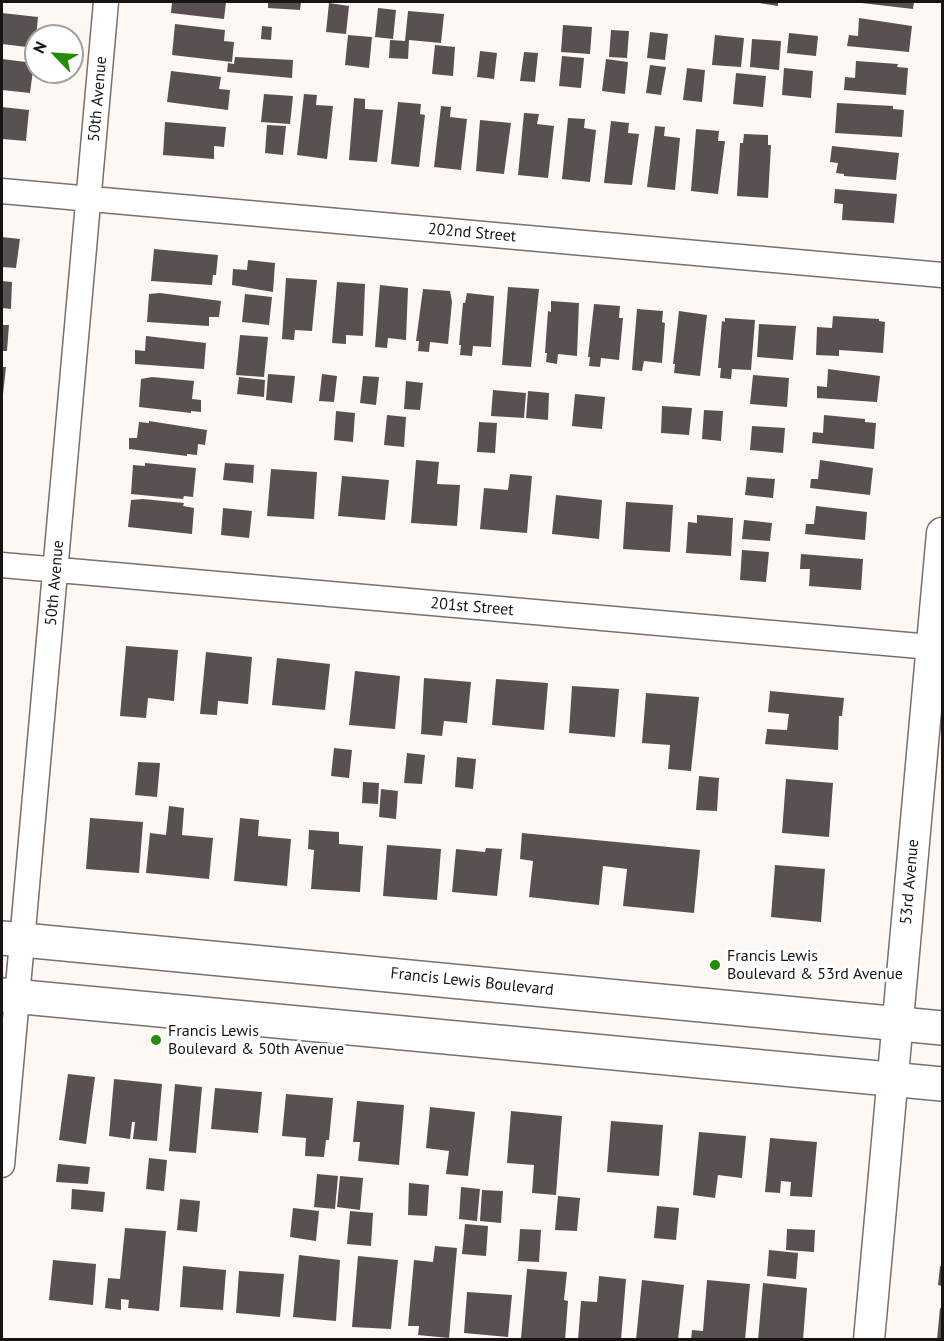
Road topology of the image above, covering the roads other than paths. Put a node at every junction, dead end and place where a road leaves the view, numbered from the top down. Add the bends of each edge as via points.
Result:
1 (106, 2) edge
2 (2, 191) edge
3 (89, 199) junction
4 (942, 275) edge
5 (942, 533) edge
6 (2, 565) edge
7 (56, 570) junction
8 (937, 648) edge
9 (11, 939) edge
10 (9, 995) edge
11 (897, 1024) junction
12 (942, 1028) edge
13 (892, 1080) junction
14 (942, 1084) edge
15 (2, 1165) edge
16 (869, 1340) edge

1 - 3 street, 50th Avenue
2 - 3 street, 202nd Street
3 - 4 street, 202nd Street
3 - 7 street, 50th Avenue
5 - 8 street, 53rd Avenue
6 - 7 street, 201st Street
7 - 8 street, 201st Street
7 - 9 street, 50th Avenue
8 - 11 street, 53rd Avenue
9 - 10 street, 50th Avenue
9 - 11 main road, Francis Lewis Boulevard
10 - 13 main road
10 - 15 street, 50th Avenue
11 - 12 main road, Francis Lewis Boulevard
11 - 13 street, 53rd Avenue
13 - 14 main road
13 - 16 street, 53rd Avenue

